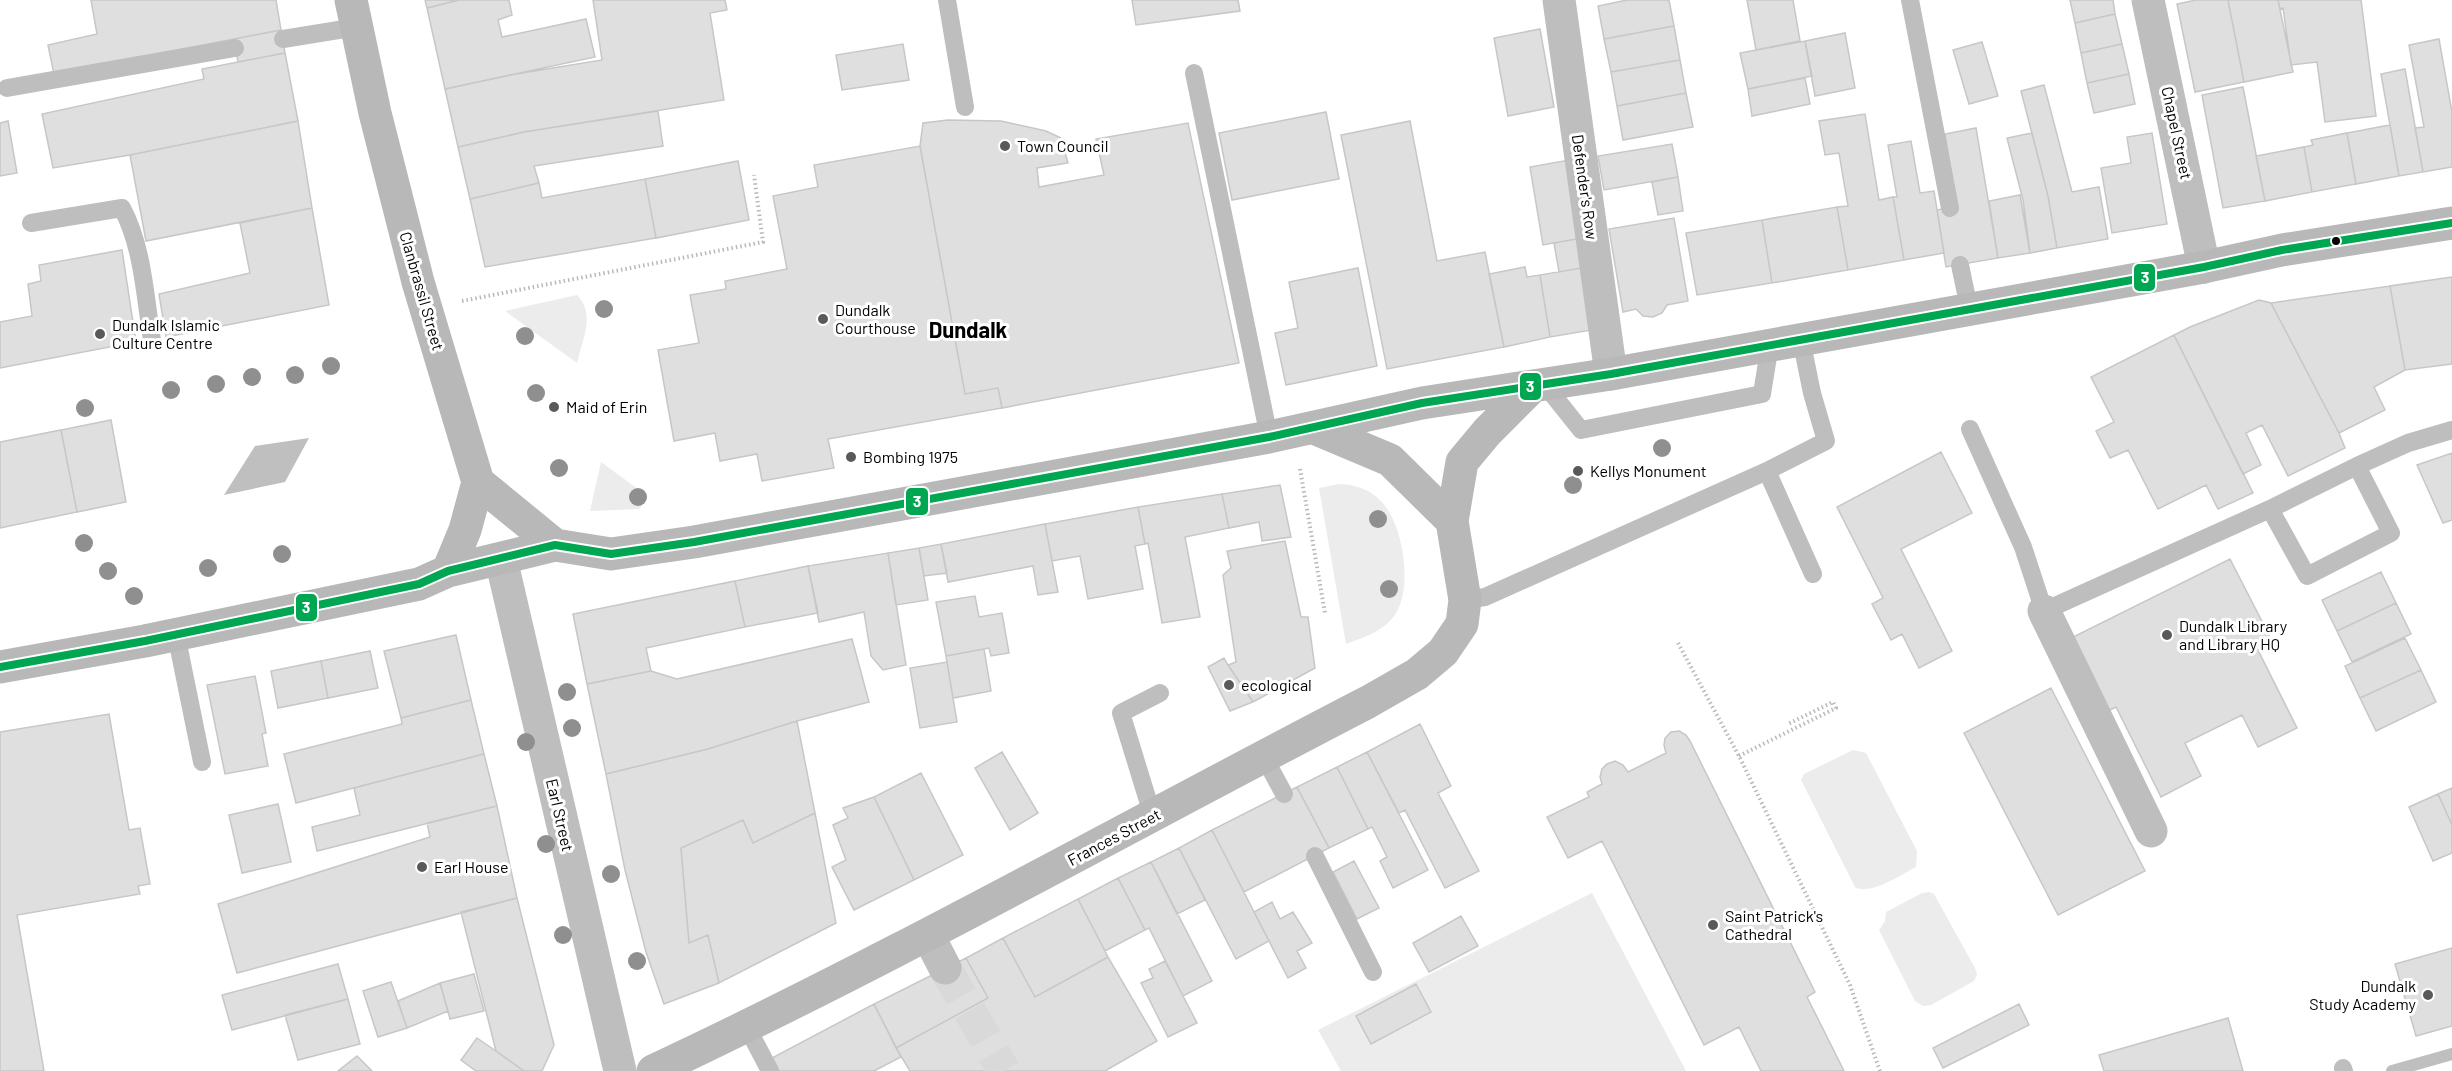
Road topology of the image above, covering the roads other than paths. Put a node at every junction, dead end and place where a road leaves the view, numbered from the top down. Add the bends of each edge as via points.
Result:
1 (947, 0) edge
2 (1559, 0) edge
3 (1911, 0) edge
4 (2148, 0) edge
5 (354, 13) edge
6 (283, 39) dead end
7 (236, 48) dead end
8 (1194, 73) dead end
9 (7, 88) dead end
10 (965, 107) dead end
11 (1950, 208) dead end
12 (31, 223) dead end
13 (2452, 223) edge
14 (1960, 264) dead end
15 (2204, 267) junction
16 (1969, 308) junction
17 (152, 340) dead end
18 (1786, 341) junction
19 (1611, 374) junction
20 (1539, 385) junction
21 (1314, 428) junction
22 (1970, 429) dead end
23 (2452, 430) edge
24 (1269, 437) junction
25 (2357, 466) junction
26 (1767, 471) junction
27 (478, 482) junction
28 (2270, 509) junction
29 (1452, 521) junction
30 (555, 545) junction
31 (501, 559) junction
32 (448, 571) junction
33 (1813, 574) dead end
34 (1465, 600) junction
35 (2044, 611) junction
36 (176, 634) junction
37 (0, 668) edge
38 (1160, 693) dead end
39 (1264, 756) junction
40 (202, 762) dead end
41 (1284, 794) dead end
42 (1153, 817) junction
43 (2151, 831) dead end
44 (1315, 856) dead end
45 (928, 935) junction
46 (945, 968) tunnel mouth
47 (1373, 972) dead end
48 (747, 1027) junction
49 (620, 1071) edge
50 (653, 1071) edge
51 (770, 1071) edge

1 - 10 lane
2 - 19 street, Defender's Row
3 - 11 lane
4 - 15 street, Chapel Street
5 - 6 lane
5 - 27 main road, Clanbrassil Street via 375,113 426,308
7 - 9 lane
8 - 24 lane
12 - 17 lane via 122,208 139,259
13 - 15 main road via 2282,250
14 - 16 lane
15 - 16 main road
16 - 18 main road
18 - 19 main road
18 - 20 lane via 1762,394 1581,430
18 - 26 lane via 1812,393 1826,441
19 - 20 main road
20 - 21 main road via 1422,404
20 - 29 main road, Frances Street via 1487,432 1462,462
21 - 24 main road
21 - 29 main road via 1390,460
22 - 35 lane via 2023,547
23 - 25 lane via 2408,443
24 - 30 main road via 694,542 611,554
25 - 28 lane
25 - 28 lane via 2391,533 2307,576
26 - 33 lane
26 - 34 lane via 1485,597
27 - 30 main road
27 - 32 main road via 465,530
28 - 35 lane
29 - 34 main road, Frances Street
30 - 31 main road
31 - 32 main road
31 - 49 street, Earl Street
32 - 36 main road via 419,584
34 - 39 main road, Frances Street via 1462,624 1443,652 1417,674
35 - 43 street
36 - 37 main road
36 - 40 lane
38 - 42 lane via 1121,713
39 - 41 lane
39 - 42 main road, Frances Street
42 - 45 main road, Frances Street
44 - 47 lane
45 - 46 street
45 - 48 main road, Frances Street
48 - 50 main road, Frances Street
48 - 51 lane

